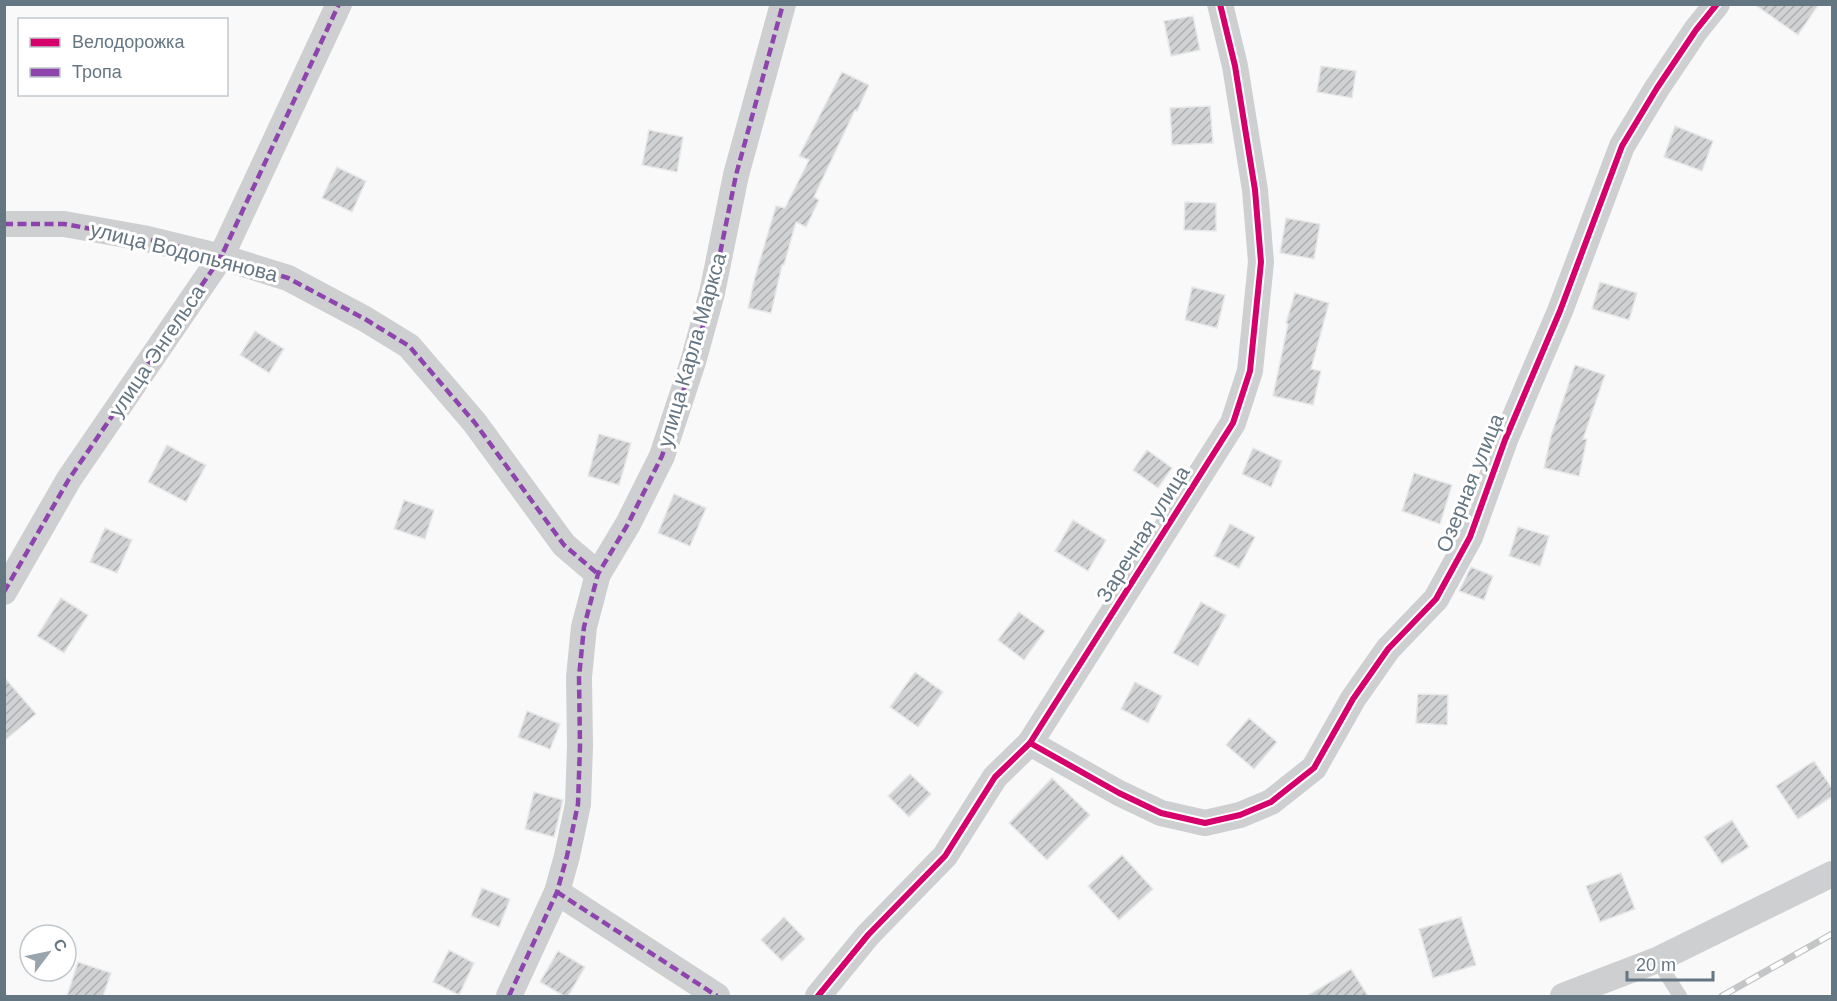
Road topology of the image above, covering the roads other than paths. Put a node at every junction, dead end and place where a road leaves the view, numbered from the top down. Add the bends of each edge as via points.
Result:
1 (339, 4) edge
2 (783, 4) edge
3 (1220, 4) edge
4 (1718, 4) edge
5 (4, 224) edge
6 (220, 257) junction
7 (598, 574) junction
8 (4, 592) edge
9 (1030, 743) junction
10 (1833, 874) edge
11 (556, 892) junction
12 (1657, 960) junction
13 (509, 996) edge
14 (717, 996) edge
15 (818, 996) edge
16 (1563, 996) edge
17 (1680, 996) edge

1 - 6 street, улица Энгельса
2 - 7 street, улица Карла Маркса via 736,176 693,362 662,456
3 - 9 street, Заречная улица via 1235,66 1262,262 1250,371 1233,423
4 - 9 street, Озерная улица via 1696,30 1622,146 1470,537 1436,600 1388,650 1353,699 1314,768 1271,802 1205,824 1161,813
5 - 6 street, улица Водопьянова via 64,224
6 - 7 street, улица Водопьянова via 288,278 409,346 475,423 564,545
6 - 8 street, улица Энгельса via 69,480
7 - 11 street, улица Карла Маркса via 584,627 579,677 578,804
9 - 15 street, Заречная улица via 995,777 945,856 867,935
10 - 12 street
11 - 13 street, улица Карла Маркса
11 - 14 street
12 - 16 street
12 - 17 lane

